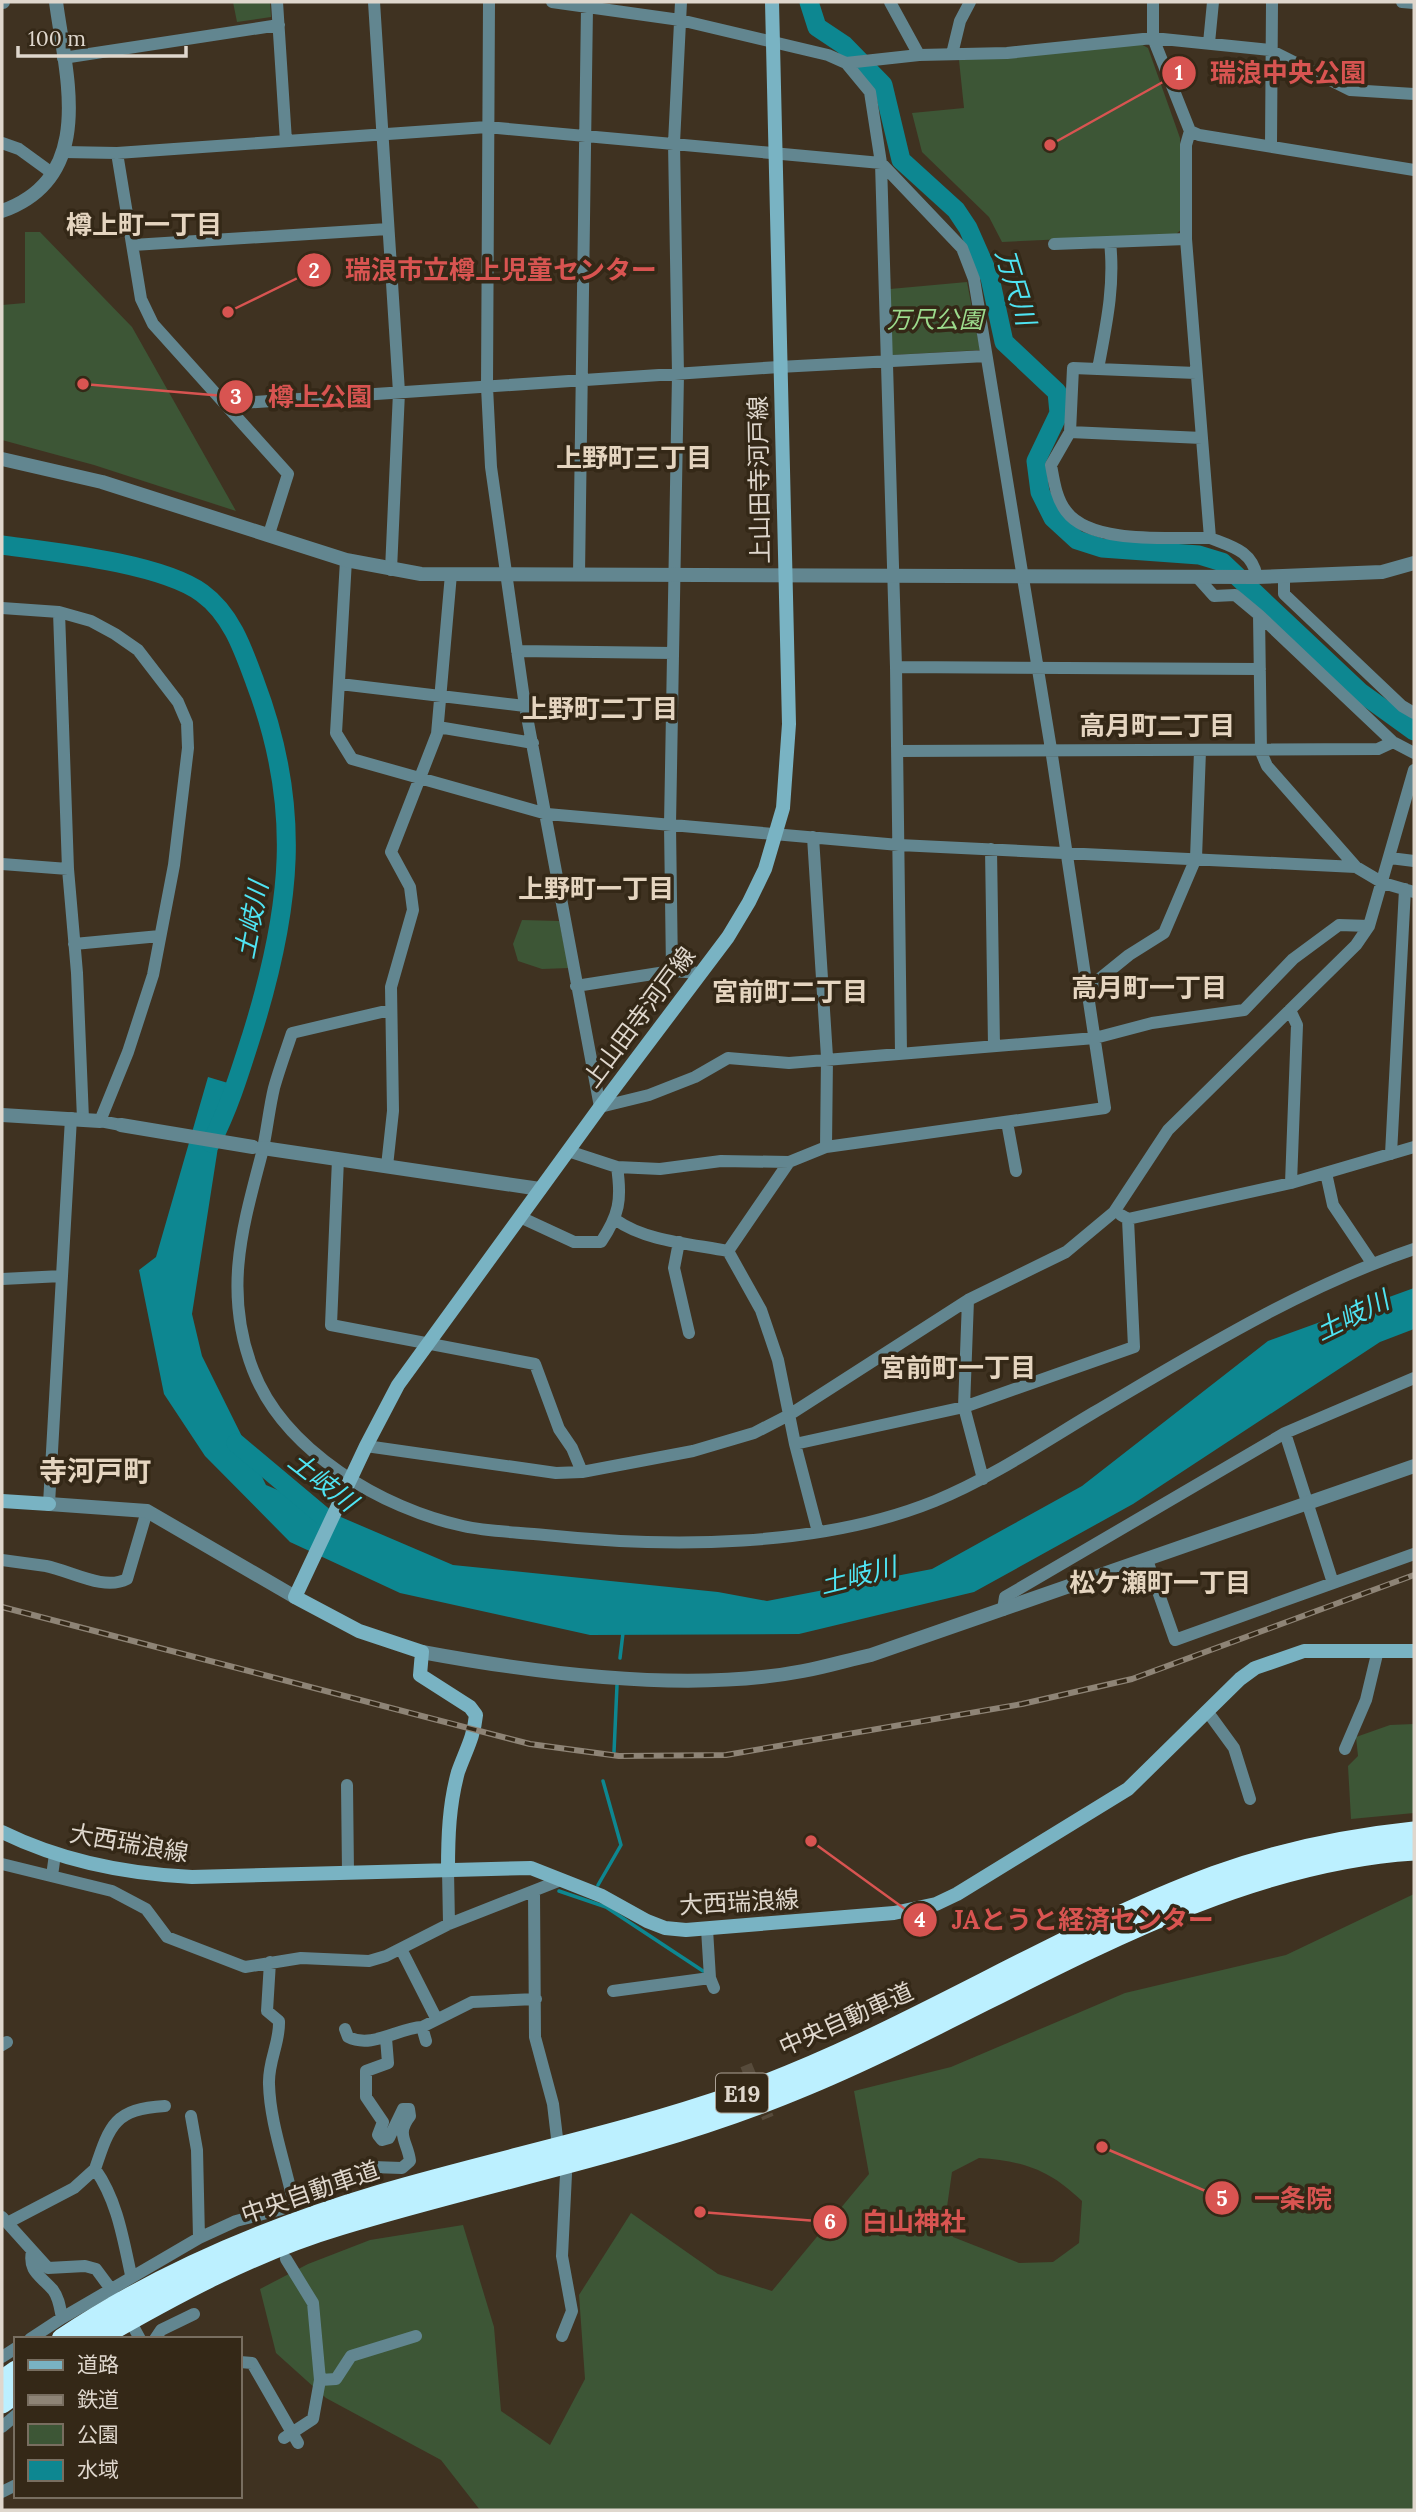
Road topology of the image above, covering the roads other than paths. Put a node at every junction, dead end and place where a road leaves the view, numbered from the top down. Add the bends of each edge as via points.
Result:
1 (56, 2) edge
2 (277, 2) edge
3 (374, 2) edge
4 (489, 2) edge
5 (552, 2) edge
6 (681, 2) edge
7 (772, 2) edge
8 (890, 2) edge
9 (970, 2) edge
10 (1153, 2) edge
11 (1213, 2) edge
12 (1272, 2) edge
13 (1402, 2) edge
14 (570, 3) edge
15 (1414, 3) edge
16 (587, 7) junction
17 (680, 20) junction
18 (279, 25) junction
19 (1153, 38) junction
20 (772, 41) junction
21 (1209, 43) junction
22 (1270, 50) junction
23 (952, 54) junction
24 (919, 55) junction
25 (63, 58) junction
26 (846, 63) junction
27 (1414, 94) edge
28 (487, 127) junction
29 (1190, 131) junction
30 (382, 134) junction
31 (584, 135) junction
32 (286, 141) junction
33 (2, 143) edge
34 (674, 143) junction
35 (1271, 145) junction
36 (64, 152) junction
37 (775, 152) junction
38 (117, 153) junction
39 (881, 163) junction
40 (1414, 170) edge
41 (52, 173) junction
42 (2, 211) edge
43 (388, 229) junction
44 (1186, 239) junction
45 (1110, 242) junction
46 (1054, 244) dead end
47 (133, 245) junction
48 (986, 356) junction
49 (887, 361) junction
50 (779, 367) junction
51 (1098, 369) junction
52 (1196, 373) junction
53 (678, 374) junction
54 (580, 380) junction
55 (487, 387) junction
56 (399, 393) junction
57 (226, 404) junction
58 (1070, 432) junction
59 (1202, 438) junction
60 (2, 459) edge
61 (270, 534) junction
62 (1210, 538) junction
63 (346, 560) junction
64 (1414, 563) edge
65 (391, 570) junction
66 (504, 572) junction
67 (452, 574) junction
68 (893, 574) junction
69 (579, 575) junction
70 (674, 575) junction
71 (784, 575) junction
72 (1023, 576) junction
73 (1197, 577) junction
74 (1257, 577) junction
75 (1284, 577) junction
76 (2, 608) edge
77 (59, 612) junction
78 (1259, 615) junction
79 (517, 651) junction
80 (673, 653) junction
81 (896, 667) junction
82 (1037, 667) junction
83 (1260, 669) junction
84 (340, 684) junction
85 (443, 696) junction
86 (525, 705) junction
87 (1414, 713) edge
88 (438, 727) junction
89 (533, 743) junction
90 (1393, 743) junction
91 (1051, 749) junction
92 (898, 751) junction
93 (1200, 751) junction
94 (1261, 752) junction
95 (1414, 754) edge
96 (1414, 770) edge
97 (421, 779) junction
98 (547, 814) junction
99 (670, 825) junction
100 (776, 834) junction
101 (813, 837) junction
102 (899, 845) junction
103 (992, 849) junction
104 (1067, 853) junction
105 (1196, 858) junction
106 (1390, 858) junction
107 (1414, 861) edge
108 (2, 864) edge
109 (1356, 867) junction
110 (68, 869) junction
111 (1382, 883) junction
112 (1410, 891) edge
113 (1369, 926) junction
114 (160, 936) junction
115 (75, 944) junction
116 (672, 971) junction
117 (700, 973) junction
118 (576, 986) junction
119 (1087, 989) junction
120 (390, 1010) junction
121 (1290, 1010) junction
122 (1095, 1038) junction
123 (994, 1046) junction
124 (901, 1053) junction
125 (827, 1057) junction
126 (600, 1107) junction
127 (2, 1115) edge
128 (77, 1118) junction
129 (100, 1121) junction
130 (1007, 1122) junction
131 (121, 1125) joint
132 (826, 1147) junction
133 (1414, 1147) edge
134 (258, 1148) junction
135 (568, 1151) junction
136 (1391, 1154) junction
137 (338, 1159) junction
138 (789, 1162) junction
139 (387, 1166) junction
140 (617, 1167) junction
141 (1016, 1171) dead end
142 (1326, 1173) junction
143 (1291, 1183) junction
144 (540, 1189) junction
145 (1114, 1212) junction
146 (520, 1217) junction
147 (1128, 1219) junction
148 (615, 1220) junction
149 (679, 1242) junction
150 (1414, 1249) edge
151 (728, 1251) junction
152 (1372, 1263) junction
153 (62, 1276) junction
154 (2, 1279) edge
155 (968, 1300) junction
156 (689, 1333) dead end
157 (429, 1342) junction
158 (1414, 1378) edge
159 (964, 1407) junction
160 (789, 1415) junction
161 (1285, 1433) junction
162 (795, 1444) junction
163 (366, 1446) junction
164 (1414, 1466) edge
165 (582, 1472) junction
166 (983, 1479) junction
167 (350, 1483) junction
168 (2, 1500) edge
169 (1309, 1503) junction
170 (49, 1504) junction
171 (147, 1511) junction
172 (818, 1531) junction
173 (1414, 1554) edge
174 (2, 1560) edge
175 (1147, 1560) junction
176 (1333, 1583) junction
177 (295, 1597) junction
178 (1003, 1610) junction
179 (1378, 1650) junction
180 (1414, 1651) edge
181 (422, 1652) junction
182 (1207, 1711) junction
183 (1345, 1749) dead end
184 (347, 1785) dead end
185 (1250, 1799) dead end
186 (2, 1832) edge
187 (1414, 1832) edge
188 (1414, 1850) edge
189 (55, 1854) junction
190 (2, 1864) edge
191 (448, 1870) junction
192 (348, 1873) junction
193 (52, 1876) junction
194 (561, 1880) junction
195 (534, 1891) junction
196 (449, 1924) junction
197 (707, 1929) junction
198 (401, 1949) junction
199 (270, 1962) junction
200 (614, 1991) dead end
201 (536, 1999) junction
202 (436, 2018) junction
203 (422, 2027) junction
204 (345, 2029) dead end
205 (386, 2038) junction
206 (426, 2041) dead end
207 (165, 2105) dead end
208 (191, 2116) dead end
209 (557, 2138) dead end
210 (95, 2169) junction
211 (373, 2170) dead end
212 (566, 2174) dead end
213 (5, 2219) edge
214 (199, 2238) junction
215 (32, 2251) junction
216 (286, 2259) dead end
217 (131, 2276) junction
218 (194, 2314) dead end
219 (62, 2328) edge
220 (416, 2336) dead end
221 (562, 2336) dead end
222 (36, 2337) edge
223 (100, 2337) edge
224 (139, 2337) edge
225 (156, 2337) edge
226 (242, 2362) edge
227 (320, 2380) junction

1 - 25 street
2 - 18 street
3 - 30 street
4 - 28 street
5 - 14 street
6 - 17 street
7 - 20 main road, 上山田寺河戸線
8 - 24 street
9 - 23 street
10 - 19 street
11 - 21 street
12 - 22 street
13 - 15 street
14 - 16 street
16 - 17 street
16 - 31 street
17 - 20 street
17 - 34 street
18 - 25 street
18 - 32 street
19 - 21 street
19 - 23 street
19 - 29 street
20 - 26 street
20 - 37 main road, 上山田寺河戸線
21 - 22 street
22 - 27 street via 1350,90
22 - 35 street
23 - 24 street
24 - 26 street
25 - 36 street via 70,115
26 - 39 street via 870,92
28 - 30 street
28 - 31 street
28 - 55 street
29 - 35 street
29 - 44 street
30 - 32 street
30 - 43 street
31 - 34 street
31 - 54 street
32 - 38 street
33 - 41 street via 19,149
34 - 37 street
34 - 53 street
35 - 40 street
36 - 38 street
36 - 41 street
37 - 39 street
37 - 50 main road, 上山田寺河戸線
38 - 47 street
39 - 48 street via 962,248 974,279
39 - 49 street
41 - 42 street via 28,198
43 - 47 street
43 - 56 street
44 - 45 street
44 - 52 street
45 - 46 street
45 - 51 street via 1111,302
47 - 57 street via 141,299 153,324
48 - 49 street
48 - 72 street
49 - 50 street
49 - 68 street
50 - 53 street
50 - 71 main road, 上山田寺河戸線
51 - 52 street
51 - 58 street via 1073,368
52 - 59 street
53 - 54 street
53 - 70 street
54 - 55 street
54 - 69 street
55 - 56 street
55 - 66 street
56 - 57 street
56 - 65 street
57 - 61 street via 288,474
58 - 59 street
58 - 62 street via 1051,465 1061,502 1083,527 1106,534
59 - 62 street
60 - 61 street via 102,482
61 - 63 street
62 - 74 street via 1239,549 1254,561
63 - 65 street
63 - 84 street
64 - 75 street via 1382,572
65 - 67 street
66 - 67 street
66 - 69 street
66 - 79 street
67 - 85 street
68 - 71 street
68 - 72 street
68 - 81 street
69 - 70 street
70 - 71 street
70 - 80 street
71 - 100 main road, 上山田寺河戸線 via 787,780
72 - 73 street
72 - 82 street
73 - 74 street
73 - 78 street via 1214,596 1235,595
74 - 75 street
75 - 87 street via 1284,594
76 - 77 street
77 - 110 street
77 - 114 street via 91,621 138,650 178,702 187,723 174,865
78 - 83 street
78 - 90 street
79 - 80 street
79 - 86 street
80 - 99 street
81 - 82 street
81 - 92 street
82 - 83 street
82 - 91 street
83 - 94 street
84 - 85 street
84 - 97 street via 336,733 352,759
85 - 86 street
85 - 88 street
86 - 89 street
88 - 89 street
88 - 97 street
89 - 98 street
90 - 94 street via 1378,749
90 - 95 street
91 - 92 street
91 - 93 street
91 - 104 street
92 - 102 street
93 - 94 street
93 - 105 street
94 - 109 street via 1267,766
96 - 106 street
97 - 98 street
97 - 120 street via 391,852 410,887 413,910 391,987
98 - 99 street
98 - 118 street
99 - 100 street
99 - 116 street
100 - 101 street
100 - 117 main road, 上山田寺河戸線 via 749,902
101 - 102 street
101 - 125 street
102 - 103 street
102 - 124 street
103 - 104 street
103 - 123 street
104 - 105 street
104 - 119 street
105 - 109 street
105 - 119 street via 1164,933
106 - 107 street
106 - 111 street
108 - 110 street
109 - 111 street
110 - 115 street
111 - 112 street
111 - 113 street
112 - 136 street
113 - 121 street via 1356,945
113 - 122 street via 1339,925 1293,959 1244,1010 1152,1023
114 - 115 street
114 - 129 street via 153,975
115 - 128 street
116 - 117 street
116 - 118 street
117 - 126 main road, 上山田寺河戸線
118 - 126 street
119 - 122 street
120 - 134 street via 292,1033
120 - 139 street via 393,1111
121 - 143 street via 1297,1025
121 - 145 street via 1168,1130
122 - 123 street
122 - 130 street via 1105,1108
123 - 124 street
124 - 125 street
125 - 126 street via 789,1063 729,1058 649,1096
125 - 132 street
126 - 135 main road, 上山田寺河戸線
127 - 128 street
128 - 129 street
128 - 153 street
129 - 131 street
130 - 132 street
130 - 141 street
131 - 134 street
132 - 138 street
133 - 136 street
134 - 137 street
134 - 167 street via 238,1268 238,1297 254,1371 277,1411
135 - 140 street
135 - 144 main road, 上山田寺河戸線
136 - 142 street
137 - 139 street
137 - 157 street via 331,1325
138 - 140 street
138 - 151 street
139 - 144 street
140 - 148 street via 620,1185
142 - 143 street
142 - 152 street via 1333,1205
143 - 147 street
144 - 146 main road, 上山田寺河戸線
145 - 147 street
145 - 155 street via 1066,1252
146 - 148 street via 574,1242 601,1242
146 - 157 main road, 上山田寺河戸線
147 - 159 street via 1134,1347
148 - 149 street
149 - 151 street
149 - 156 street via 674,1268
150 - 152 street
151 - 160 street via 761,1310 778,1360
152 - 166 street via 1248,1325
153 - 154 street
153 - 170 street
155 - 159 street
155 - 160 street
157 - 163 main road, 上山田寺河戸線
157 - 165 street via 535,1364 559,1429
158 - 161 street
159 - 162 street
159 - 166 street
160 - 162 street
160 - 165 street via 754,1433 693,1451
161 - 169 street
161 - 178 street via 1005,1597
162 - 172 street
163 - 165 street via 536,1470
163 - 167 main road, 上山田寺河戸線
164 - 169 street
166 - 172 street via 874,1521
167 - 172 street via 465,1527 621,1543 715,1541
167 - 177 main road, 上山田寺河戸線
168 - 170 main road
169 - 175 street
169 - 176 street
170 - 171 street
171 - 174 street via 127,1579 120,1583
171 - 177 street
173 - 176 street
175 - 176 street via 1175,1640
175 - 178 street
177 - 181 main road via 359,1631
178 - 181 street via 871,1655 755,1676 712,1679 552,1672
179 - 180 main road, 大西瑞浪線
179 - 182 main road, 大西瑞浪線 via 1304,1651 1271,1660 1240,1679
179 - 183 street via 1366,1700
181 - 191 main road via 419,1675 477,1715 449,1814
182 - 185 street via 1234,1748
182 - 197 main road, 大西瑞浪線 via 1105,1806 936,1904 894,1913
184 - 192 street
186 - 189 main road, 大西瑞浪線
187 - 219 highway, 中央自動車道 / E19 via 1305,1850 1216,1876 1081,1934 817,2063 665,2119 315,2216 237,2245
188 - 223 highway, 中央自動車道 / E19 via 1309,1867 1208,1898 928,2032 785,2094 657,2139 338,2225 240,2262
189 - 192 main road, 大西瑞浪線 via 158,1876
189 - 193 street
190 - 193 street
191 - 192 main road, 大西瑞浪線
191 - 194 main road, 大西瑞浪線 via 521,1867
191 - 196 street
193 - 199 street via 112,1891 146,1909 167,1937 245,1967
194 - 195 street
194 - 197 main road, 大西瑞浪線 via 665,1928
195 - 196 street
195 - 201 street
196 - 198 street
197 - 200 street via 712,1983
198 - 199 street via 369,1961 301,1958
198 - 202 street
199 - 214 street via 267,2011 279,2021 280,2032 269,2063 271,2106 287,2205 278,2213 236,2221
201 - 202 street via 472,2002
201 - 209 street via 536,2048 553,2104
202 - 203 street
203 - 205 street
203 - 206 street
204 - 205 street via 351,2039
205 - 211 street via 388,2063 366,2071 366,2097 383,2122 378,2135 382,2140 389,2138 403,2109 409,2109 401,2136 410,2161 402,2168
207 - 210 street via 142,2107 118,2118 107,2133
208 - 214 street via 197,2150
210 - 213 street via 74,2188
210 - 217 street via 116,2211
212 - 221 street via 562,2256 572,2311
213 - 215 street
214 - 217 street
215 - 219 street via 30,2263 54,2291
215 - 224 street via 48,2269 96,2269 106,2278
216 - 227 street via 313,2303
217 - 219 street
218 - 225 street via 161,2330
219 - 222 street
220 - 227 street via 356,2354 336,2379
226 - 227 street via 252,2363 292,2438 313,2420

